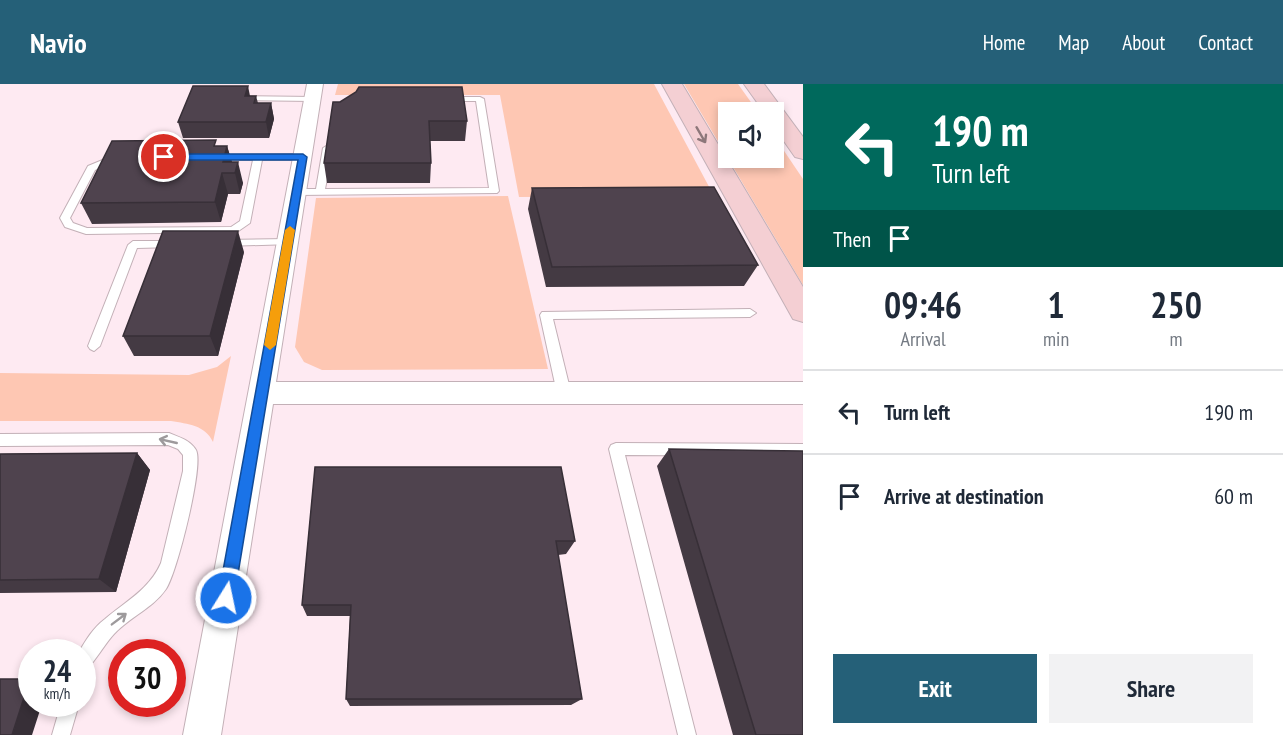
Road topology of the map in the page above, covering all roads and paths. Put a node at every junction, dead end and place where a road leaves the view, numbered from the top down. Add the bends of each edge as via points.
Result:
1 (672, 84) edge
2 (754, 84) edge
3 (314, 92) edge
4 (230, 98) edge
5 (435, 99) edge
6 (329, 138) edge
7 (803, 152) edge
8 (129, 157) edge
9 (199, 157) edge
10 (258, 157) junction
11 (303, 157) junction
12 (308, 192) junction
13 (288, 242) junction
14 (216, 243) edge
15 (192, 244) edge
16 (803, 312) edge
17 (750, 313) dead end
18 (94, 346) dead end
19 (262, 393) junction
20 (564, 393) junction
21 (803, 393) edge
22 (0, 440) edge
23 (803, 450) edge
24 (96, 641) edge
25 (67, 717) edge
26 (62, 735) edge
27 (202, 735) edge
28 (687, 735) edge

1 -> 16 street
2 - 7 street
3 - 4 lane
3 - 11 street
5 - 12 lane via 480,99 494,191
6 - 12 lane
8 - 10 lane via 106,160 91,168 65,218 69,225 86,231 233,230 245,223
9 - 10 lane
10 - 11 lane
11 - 12 street
12 - 13 street
13 - 14 lane
13 - 19 street
15 - 18 lane via 133,245
17 - 20 lane via 546,315
19 - 20 street
19 - 27 street
20 - 21 street
24 -> 22 lane via 161,582 170,564 190,471 190,453 169,439
23 - 28 lane via 616,449
25 - 26 lane

